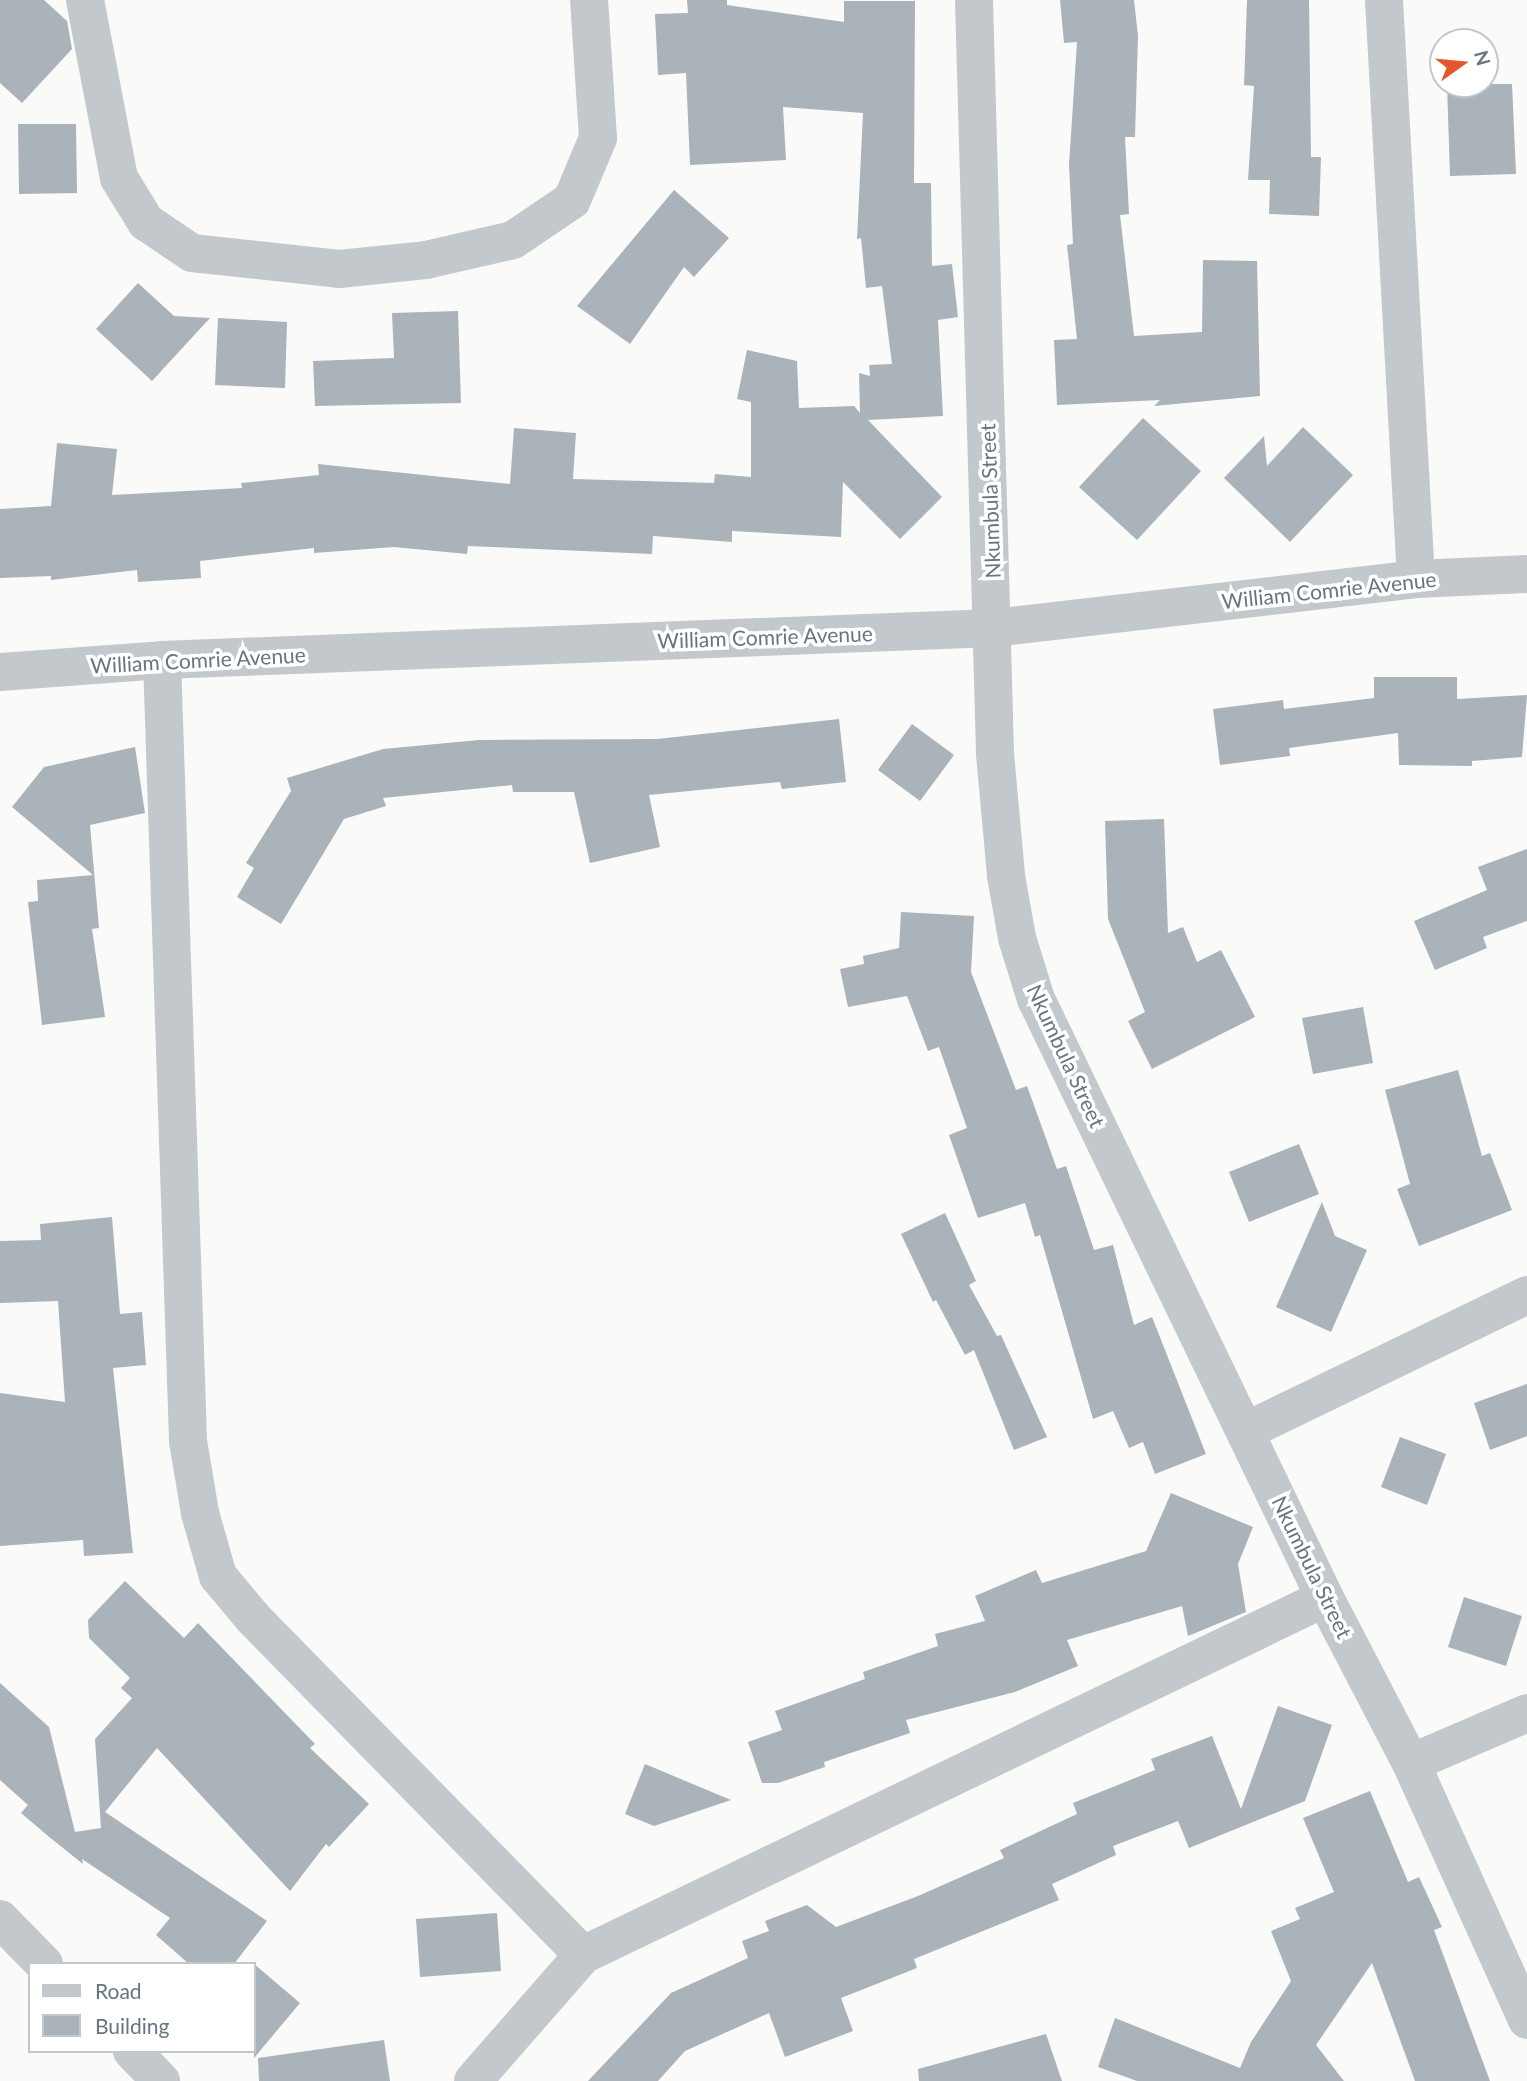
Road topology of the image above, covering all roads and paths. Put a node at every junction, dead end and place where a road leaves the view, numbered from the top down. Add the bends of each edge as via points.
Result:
1 (85, 0) edge
2 (589, 0) edge
3 (974, 0) edge
4 (1384, 0) edge
5 (1527, 574) edge
6 (1416, 579) junction
7 (994, 628) junction
8 (162, 660) junction
9 (0, 672) edge
10 (1527, 1295) edge
11 (1246, 1431) junction
12 (1325, 1598) junction
13 (1527, 1713) edge
14 (1411, 1763) junction
15 (0, 1919) edge
16 (583, 1955) junction
17 (42, 1962) edge
18 (1527, 2020) edge
19 (133, 2053) edge
20 (161, 2081) edge
21 (473, 2081) edge

1 - 2 street via 119,178 145,222 192,253 339,269 426,260 513,240 572,200 598,138
3 - 7 street, Nkumbula Street
4 - 6 street
5 - 6 street, William Comrie Avenue
6 - 7 street, William Comrie Avenue
7 - 8 street, William Comrie Avenue
7 - 11 street, Nkumbula Street via 995,754 1006,876 1017,938 1036,999
8 - 9 street, William Comrie Avenue
8 - 16 street via 188,1441 200,1513 218,1576 253,1618
10 - 11 street
11 - 12 street, Nkumbula Street
12 - 14 street, Nkumbula Street
12 - 16 street
13 - 14 street
14 - 18 street, Nkumbula Street
15 - 17 street
16 - 21 street
19 - 20 street

